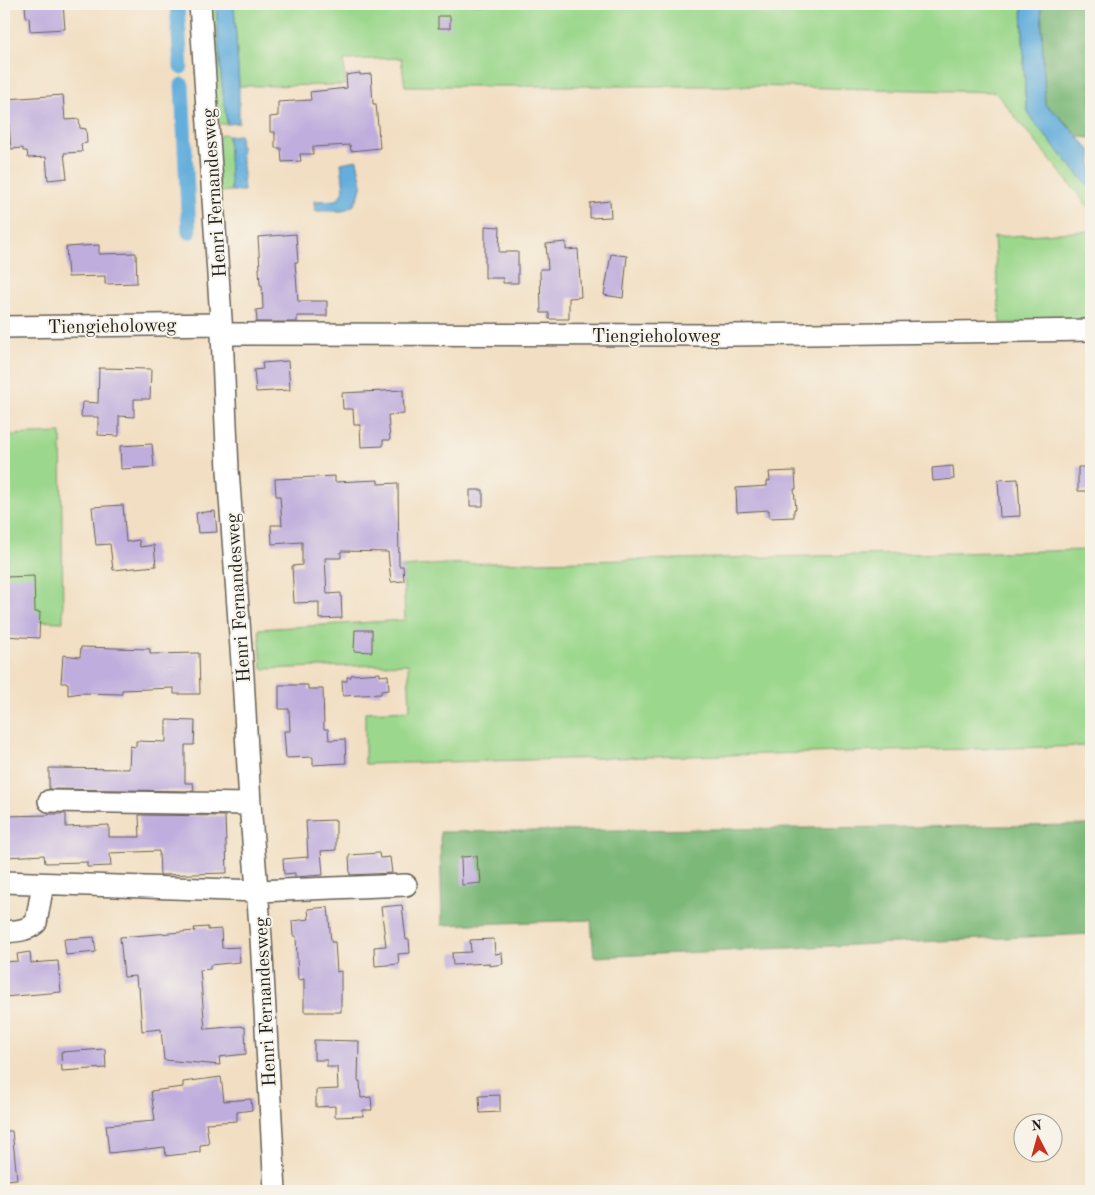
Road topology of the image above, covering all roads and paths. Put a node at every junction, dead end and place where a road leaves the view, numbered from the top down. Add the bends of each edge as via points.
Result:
1 (200, 4) edge
2 (4, 327) edge
3 (221, 329) junction
4 (1091, 330) edge
5 (49, 801) dead end
6 (250, 804) junction
7 (4, 882) edge
8 (43, 884) junction
9 (406, 885) dead end
10 (258, 891) junction
11 (4, 932) edge
12 (275, 1191) edge

1 - 3 street, Henri Fernandesweg
2 - 3 street, Tiengieholoweg
3 - 4 street, Tiengieholoweg via 732,335
3 - 6 street, Henri Fernandesweg
5 - 6 street
6 - 10 street, Henri Fernandesweg
7 - 8 street
8 - 10 street
8 - 11 street via 36,923 32,927
9 - 10 street
10 - 12 street, Henri Fernandesweg

